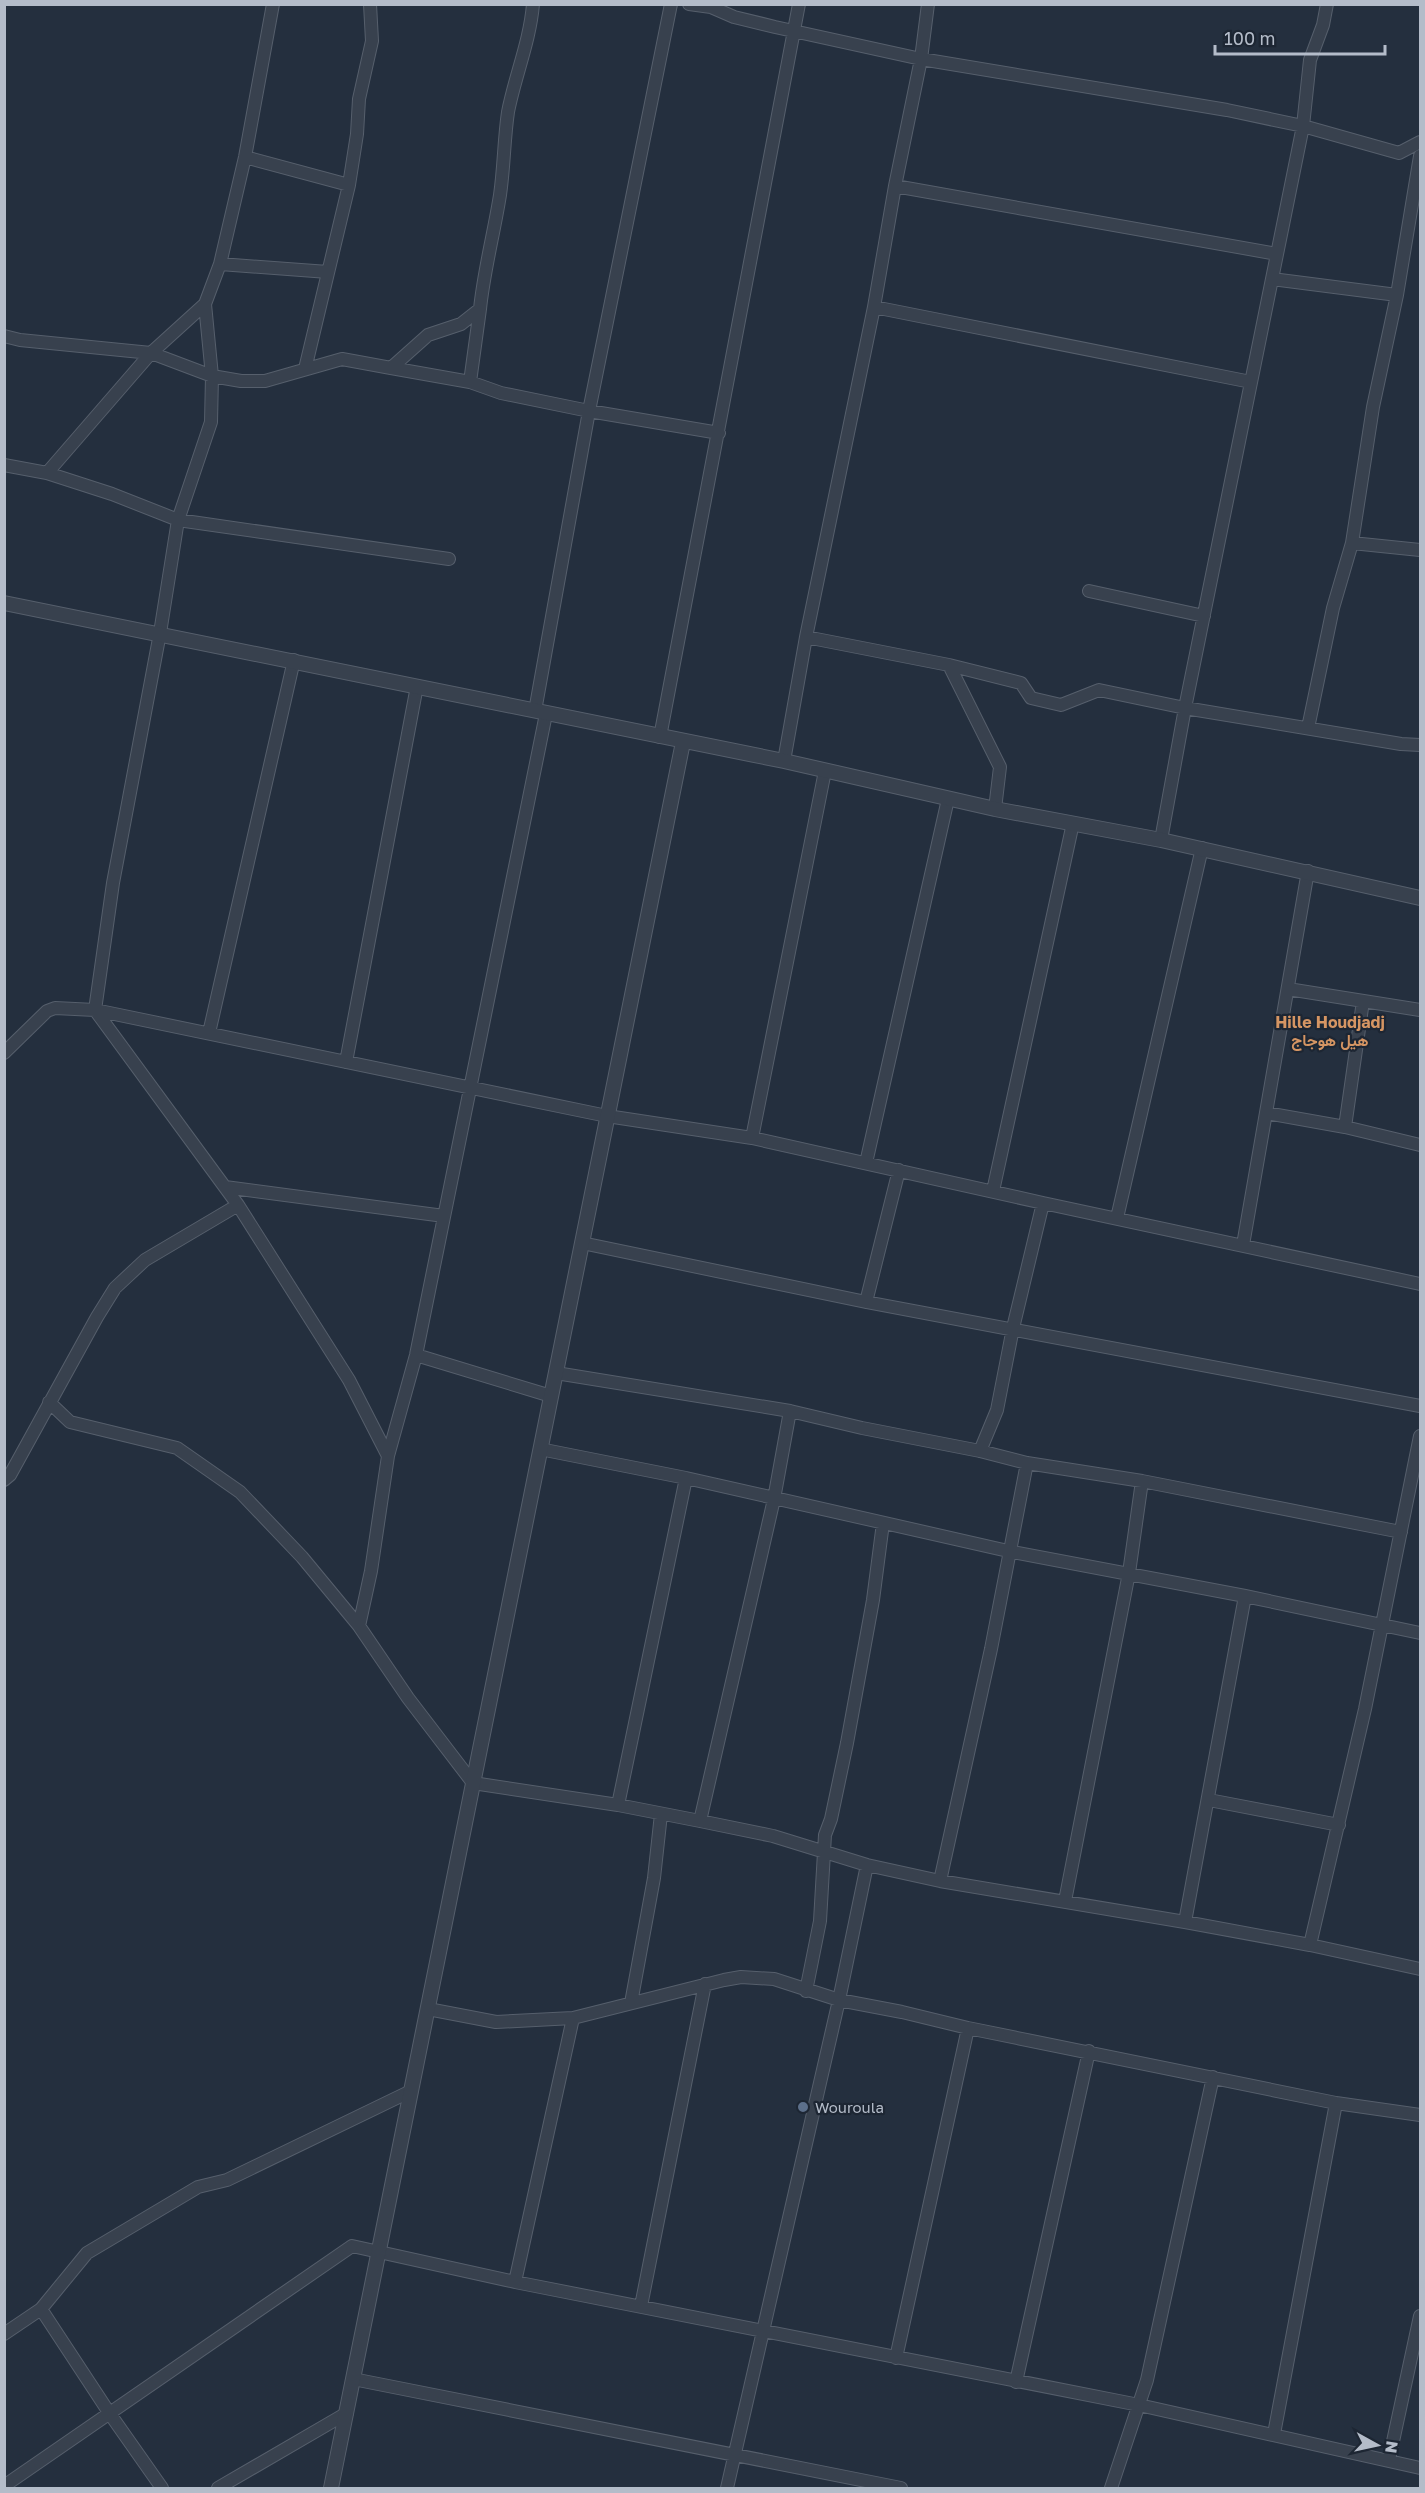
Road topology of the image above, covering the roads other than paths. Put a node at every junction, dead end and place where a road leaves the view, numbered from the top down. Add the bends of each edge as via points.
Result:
1 (273, 4) edge
2 (370, 4) edge
3 (533, 4) edge
4 (671, 4) edge
5 (689, 4) edge
6 (799, 4) edge
7 (928, 4) edge
8 (1327, 4) edge
9 (795, 31) junction
10 (921, 58) junction
11 (1303, 126) junction
12 (1420, 142) edge
13 (1420, 156) edge
14 (245, 157) junction
15 (349, 185) junction
16 (895, 186) junction
17 (1277, 255) junction
18 (220, 264) junction
19 (328, 272) junction
20 (1272, 279) junction
21 (1397, 295) junction
22 (205, 304) junction
23 (874, 307) junction
24 (480, 309) junction
25 (4, 336) edge
26 (151, 354) junction
27 (391, 368) junction
28 (305, 369) junction
29 (212, 376) junction
30 (470, 382) junction
31 (1251, 382) junction
32 (589, 411) junction
33 (718, 433) junction
34 (4, 465) edge
35 (47, 473) junction
36 (178, 520) junction
37 (1352, 543) junction
38 (1420, 550) edge
39 (449, 559) dead end
40 (1089, 591) dead end
41 (4, 603) edge
42 (1204, 616) junction
43 (160, 633) junction
44 (806, 637) junction
45 (294, 660) junction
46 (950, 665) junction
47 (417, 686) junction
48 (1185, 708) junction
49 (540, 712) junction
50 (1308, 728) junction
51 (660, 737) junction
52 (682, 742) junction
53 (1420, 745) edge
54 (784, 761) junction
55 (825, 771) junction
56 (948, 798) junction
57 (995, 810) junction
58 (1073, 823) junction
59 (1161, 840) junction
60 (1202, 848) junction
61 (1308, 871) junction
62 (1420, 898) edge
63 (1288, 988) junction
64 (1364, 1001) junction
65 (96, 1010) junction
66 (1420, 1010) edge
67 (208, 1033) junction
68 (4, 1053) edge
69 (346, 1062) junction
70 (469, 1087) junction
71 (1266, 1113) junction
72 (607, 1116) junction
73 (1345, 1127) junction
74 (752, 1138) junction
75 (1420, 1145) edge
76 (866, 1163) junction
77 (899, 1170) junction
78 (225, 1187) junction
79 (993, 1191) junction
80 (1043, 1203) junction
81 (238, 1205) junction
82 (444, 1216) junction
83 (1117, 1218) junction
84 (582, 1243) junction
85 (1243, 1245) junction
86 (1420, 1284) edge
87 (866, 1302) junction
88 (1013, 1328) junction
89 (416, 1356) junction
90 (556, 1373) junction
91 (551, 1396) junction
92 (49, 1402) junction
93 (1420, 1406) edge
94 (790, 1411) junction
95 (1420, 1436) edge
96 (540, 1449) junction
97 (980, 1450) junction
98 (388, 1456) junction
99 (1027, 1463) junction
100 (686, 1478) junction
101 (4, 1480) edge
102 (1142, 1481) junction
103 (774, 1499) junction
104 (883, 1523) junction
105 (1401, 1532) junction
106 (1008, 1551) junction
107 (1130, 1573) junction
108 (1245, 1596) junction
109 (1383, 1625) junction
110 (359, 1626) junction
111 (1420, 1633) edge
112 (473, 1783) junction
113 (1209, 1800) junction
114 (618, 1805) junction
115 (660, 1814) junction
116 (700, 1821) junction
117 (1340, 1825) junction
118 (824, 1853) junction
119 (867, 1865) junction
120 (940, 1881) junction
121 (1065, 1901) junction
122 (1185, 1922) junction
123 (1310, 1945) junction
124 (1420, 1969) edge
125 (705, 1984) junction
126 (806, 1991) junction
127 (839, 2000) junction
128 (631, 2003) junction
129 (428, 2009) junction
130 (573, 2018) junction
131 (968, 2028) junction
132 (1089, 2051) junction
133 (1213, 2077) junction
134 (411, 2091) junction
135 (1336, 2103) junction
136 (1420, 2115) edge
137 (379, 2250) junction
138 (515, 2282) junction
139 (641, 2306) junction
140 (41, 2309) junction
141 (1420, 2316) edge
142 (764, 2333) junction
143 (4, 2334) edge
144 (896, 2358) junction
145 (353, 2379) junction
146 (1016, 2382) junction
147 (1139, 2405) junction
148 (347, 2413) junction
149 (110, 2414) junction
150 (1274, 2434) junction
151 (734, 2455) junction
152 (1389, 2460) junction
153 (1420, 2468) edge
154 (4, 2486) edge
155 (162, 2488) edge
156 (218, 2488) edge
157 (332, 2488) edge
158 (727, 2488) edge
159 (900, 2488) edge
160 (1111, 2488) edge

1 - 14 street
2 - 15 street via 372,41 359,99
3 - 24 street via 508,114 500,195
4 - 32 street
5 - 9 street
6 - 9 street
7 - 10 street
8 - 11 street via 1310,60
9 - 10 street
9 - 33 street
10 - 11 street
10 - 16 street
11 - 12 street via 1399,153
11 - 17 street
13 - 21 street
14 - 15 street
14 - 18 street
15 - 19 street
16 - 17 street
16 - 23 street
17 - 20 street
18 - 19 street
18 - 22 street
19 - 28 street
20 - 21 street
20 - 31 street
21 - 37 street via 1373,407
22 - 26 street
22 - 29 street
23 - 31 street
23 - 44 street
24 - 27 street via 461,324 428,335
24 - 30 street
25 - 26 street
26 - 29 street
26 - 35 street
27 - 28 street via 342,359
27 - 30 street
28 - 29 street via 265,381
29 - 36 street via 211,422
30 - 32 street via 501,393
31 - 42 street
32 - 33 street
32 - 49 street
33 - 51 street
34 - 35 street
35 - 36 street
36 - 39 street
36 - 43 street
37 - 38 street
37 - 50 street via 1333,608
40 - 42 street
41 - 43 street
42 - 48 street
43 - 45 street
43 - 65 street via 113,883
44 - 46 street
44 - 54 street
45 - 47 street
45 - 67 street
46 - 48 street via 1021,683 1031,698 1061,705 1099,690
46 - 57 street via 1000,767
47 - 49 street
47 - 69 street
48 - 50 street
48 - 59 street
49 - 51 street
49 - 70 street
50 - 53 street
51 - 52 street
52 - 54 street
52 - 72 street
54 - 55 street
55 - 56 street
55 - 74 street
56 - 57 street
56 - 76 street
57 - 58 street
58 - 59 street
58 - 79 street
59 - 60 street
60 - 61 street
60 - 83 street
61 - 62 street
61 - 63 street
63 - 64 street
63 - 71 street
64 - 66 street
64 - 73 street
65 - 67 street
65 - 68 street via 47,1011
65 - 78 street
67 - 69 street
69 - 70 street
70 - 72 street
70 - 82 street
71 - 73 street
71 - 85 street
72 - 74 street
72 - 84 street
73 - 75 street
74 - 76 street
76 - 77 street
77 - 79 street
77 - 87 street
78 - 81 street
78 - 82 street
79 - 80 street
80 - 83 street
80 - 88 street
81 - 92 street via 145,1260 115,1288
81 - 98 street via 349,1380
82 - 89 street
83 - 85 street
84 - 87 street
84 - 90 street
85 - 86 street
87 - 88 street
88 - 93 street
88 - 97 street via 997,1410
89 - 91 street
89 - 98 street
90 - 91 street
90 - 94 street
91 - 96 street
92 - 101 street
92 - 110 street via 70,1422 177,1448 240,1492 302,1557
94 - 97 street
94 - 103 street
95 - 105 street
96 - 100 street
96 - 112 street
97 - 99 street
98 - 110 street
99 - 102 street
99 - 106 street
100 - 103 street
100 - 114 street
102 - 105 street
102 - 107 street
103 - 104 street
103 - 116 street
104 - 106 street
104 - 118 street via 873,1600
105 - 109 street
106 - 107 street
106 - 120 street via 991,1649
107 - 108 street
107 - 121 street
108 - 109 street
108 - 113 street
109 - 111 street
109 - 117 street
110 - 112 street
112 - 114 street
112 - 129 street
113 - 117 street
113 - 122 street
114 - 115 street
115 - 116 street
115 - 128 street via 654,1878
116 - 118 street via 773,1836
117 - 123 street
118 - 119 street
118 - 126 street via 820,1921
119 - 120 street
119 - 127 street
120 - 121 street
121 - 122 street
122 - 123 street
123 - 124 street
125 - 126 street via 755,1977 774,1979
125 - 128 street
125 - 139 street
126 - 127 street
127 - 131 street
127 - 142 street
128 - 130 street
129 - 130 street via 496,2022
129 - 134 street
130 - 138 street
131 - 132 street
131 - 144 street
132 - 133 street
132 - 146 street
133 - 135 street
133 - 147 street via 1157,2339
134 - 137 street
134 - 140 street via 227,2180 198,2187 87,2253
135 - 136 street
135 - 150 street
137 - 138 street
137 - 145 street
137 - 149 street via 352,2246
138 - 139 street
139 - 142 street
140 - 143 street
140 - 149 street
141 - 152 street
142 - 144 street
142 - 151 street
144 - 146 street
145 - 148 street
145 - 151 street
146 - 147 street
147 - 150 street
147 - 160 street
148 - 156 street
148 - 157 street
149 - 154 street
149 - 155 street
150 - 152 street
151 - 158 street
151 - 159 street
152 - 153 street

